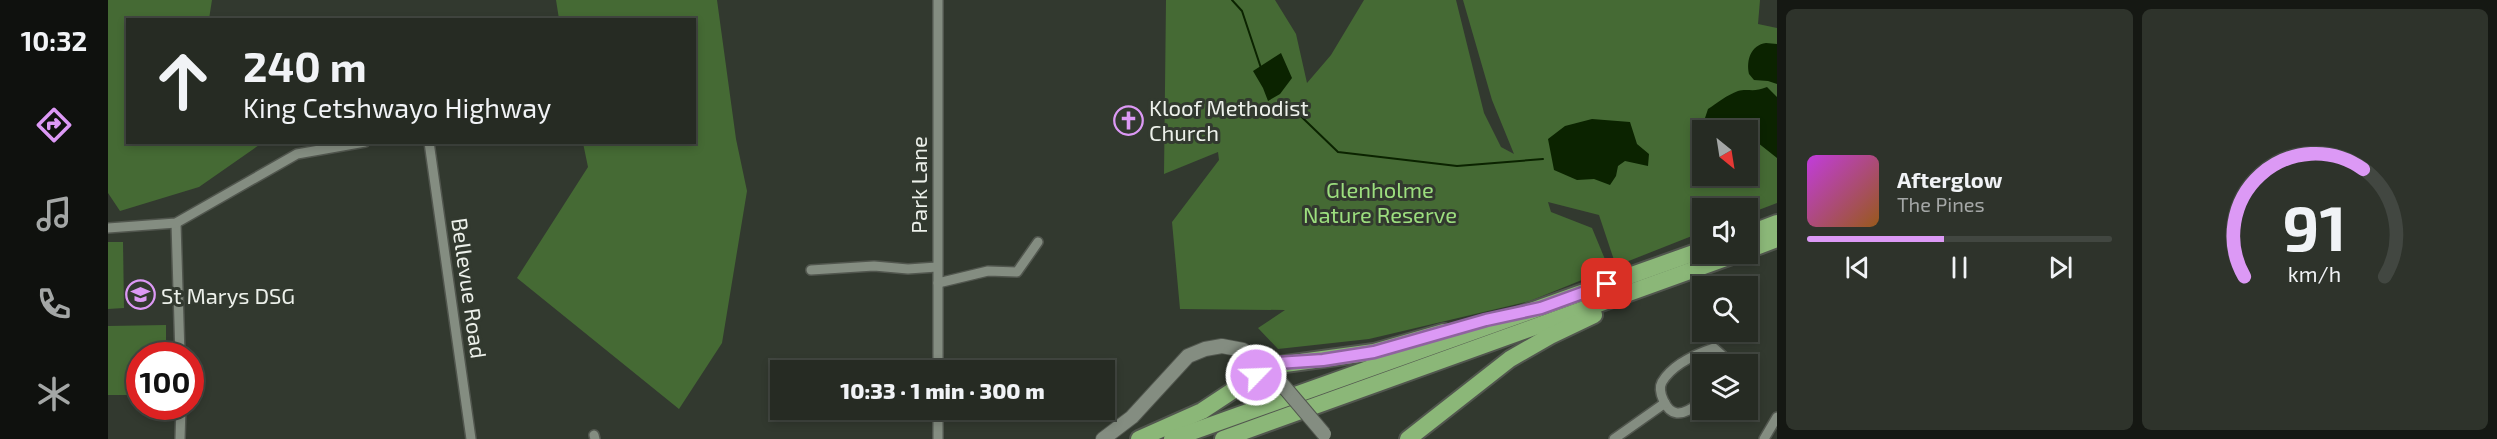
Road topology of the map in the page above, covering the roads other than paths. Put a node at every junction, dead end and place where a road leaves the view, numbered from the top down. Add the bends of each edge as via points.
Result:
1 (938, 0) edge
2 (350, 144) edge
3 (429, 144) edge
4 (176, 222) junction
5 (1777, 223) edge
6 (108, 228) edge
7 (1758, 230) edge
8 (1777, 239) edge
9 (1038, 243) dead end
10 (1758, 246) edge
11 (1692, 254) edge
12 (1708, 264) edge
13 (937, 267) junction
14 (1696, 268) junction
15 (812, 270) dead end
16 (938, 283) junction
17 (1541, 308) junction
18 (180, 342) edge
19 (1702, 354) edge
20 (1721, 354) edge
21 (1692, 359) edge
22 (938, 360) edge
23 (1266, 367) junction
24 (1665, 403) junction
25 (1692, 408) edge
26 (1777, 417) edge
27 (181, 420) edge
28 (938, 420) edge
29 (1328, 437) edge
30 (180, 439) edge
31 (471, 439) edge
32 (938, 439) edge
33 (1103, 439) edge
34 (1139, 439) edge
35 (1172, 439) edge
36 (1223, 439) edge
37 (1408, 439) edge
38 (1614, 439) edge
39 (1764, 439) edge

1 - 13 street, Park Lane
2 - 4 street via 297,154
3 - 31 street, Bellevue Road
4 - 6 street
4 - 18 street
5 - 7 highway
8 - 10 highway
9 - 16 street via 1017,272 988,272
11 - 17 highway
12 - 14 highway
13 - 15 street
13 - 16 street, Park Lane
14 - 36 highway
14 - 37 highway via 1528,347
16 - 22 street, Park Lane
17 - 23 highway via 1374,352
17 - 35 highway
19 - 20 street via 1714,348
21 - 24 street via 1662,382 1659,389
23 - 29 street, bridge
23 - 33 street via 1243,350 1222,346 1188,356 1132,417
23 - 34 highway via 1202,411
24 - 25 street via 1678,413
24 - 38 street
26 - 39 street
27 - 30 street
28 - 32 street

